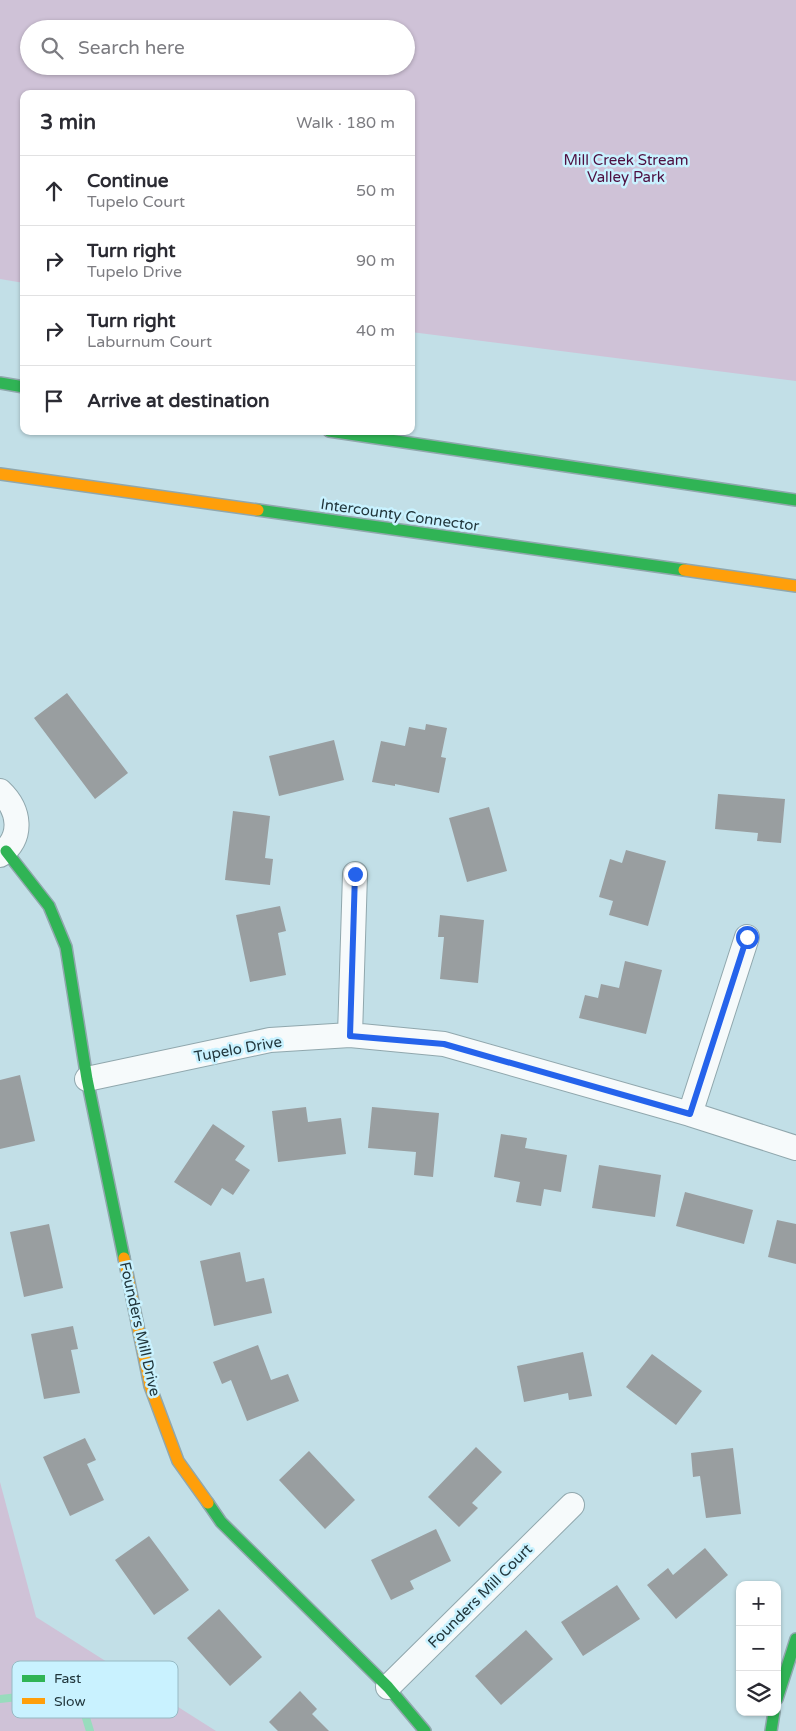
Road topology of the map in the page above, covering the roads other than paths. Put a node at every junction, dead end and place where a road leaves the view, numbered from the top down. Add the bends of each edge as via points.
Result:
1 (0, 383) edge
2 (20, 386) edge
3 (356, 435) edge
4 (0, 474) edge
5 (796, 500) edge
6 (796, 586) edge
7 (0, 791) edge
8 (3, 853) edge
9 (355, 874) dead end
10 (747, 937) dead end
11 (350, 1036) junction
12 (87, 1080) junction
13 (690, 1114) junction
14 (796, 1148) edge
15 (572, 1505) dead end
16 (796, 1639) edge
17 (781, 1686) edge
18 (388, 1687) junction
19 (773, 1716) edge
20 (425, 1731) edge
21 (771, 1731) edge

1 - 2 main road
3 - 5 main road
4 - 6 main road, Intercounty Connector
7 - 8 street, Founders Mill Drive via 16,813 17,827 13,840
8 - 12 main road, Founders Mill Drive via 49,906 58,925 66,948
9 - 11 street
10 - 13 street
11 - 12 street, Tupelo Drive via 270,1040
11 - 13 street, Tupelo Drive via 444,1044
12 - 18 main road, Founders Mill Drive via 150,1386 178,1461 221,1522
13 - 14 street, Tupelo Drive
15 - 18 street, Founders Mill Court
16 - 17 main road
18 - 20 main road, Founders Mill Drive
19 - 21 main road

